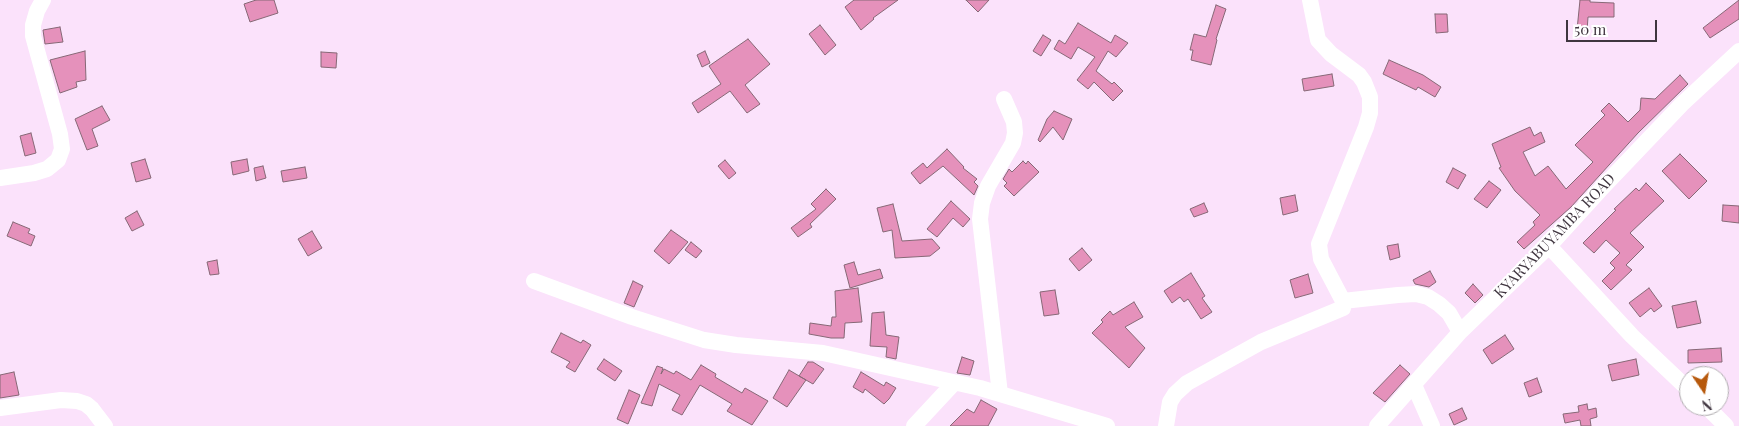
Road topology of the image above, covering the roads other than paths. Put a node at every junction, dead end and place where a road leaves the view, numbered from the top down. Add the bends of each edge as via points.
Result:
1 (44, 0) edge
2 (1310, 0) edge
3 (1739, 51) edge
4 (1004, 99) dead end
5 (0, 178) edge
6 (1549, 246) junction
7 (534, 281) dead end
8 (1343, 300) junction
9 (1460, 332) junction
10 (1679, 381) edge
11 (954, 383) junction
12 (1414, 384) junction
13 (1000, 394) junction
14 (0, 408) edge
15 (1716, 416) edge
16 (105, 426) edge
17 (914, 426) edge
18 (1106, 426) edge
19 (1166, 426) edge
20 (1377, 426) edge
21 (1432, 426) edge
22 (1726, 426) edge

1 - 5 street via 33,25 34,36 62,149 58,160 47,169
2 - 8 street via 1318,40 1359,75 1370,97 1366,127 1320,244 1321,259
3 - 6 street, KYARYABUYAMBA ROAD via 1682,104
4 - 13 street via 1016,132 988,186 980,219
6 - 9 street, KYARYABUYAMBA ROAD
6 - 10 street via 1632,336
7 - 11 street via 632,318 704,340 823,353
8 - 9 street via 1416,294 1428,297 1448,313
8 - 19 street via 1343,308 1261,342 1188,383 1170,402
9 - 12 street, KYARYABUYAMBA ROAD
11 - 13 street
11 - 17 street
12 - 20 street, KYARYABUYAMBA ROAD
12 - 21 street
13 - 18 street
14 - 16 street via 60,400 77,401 92,409
15 - 22 street

